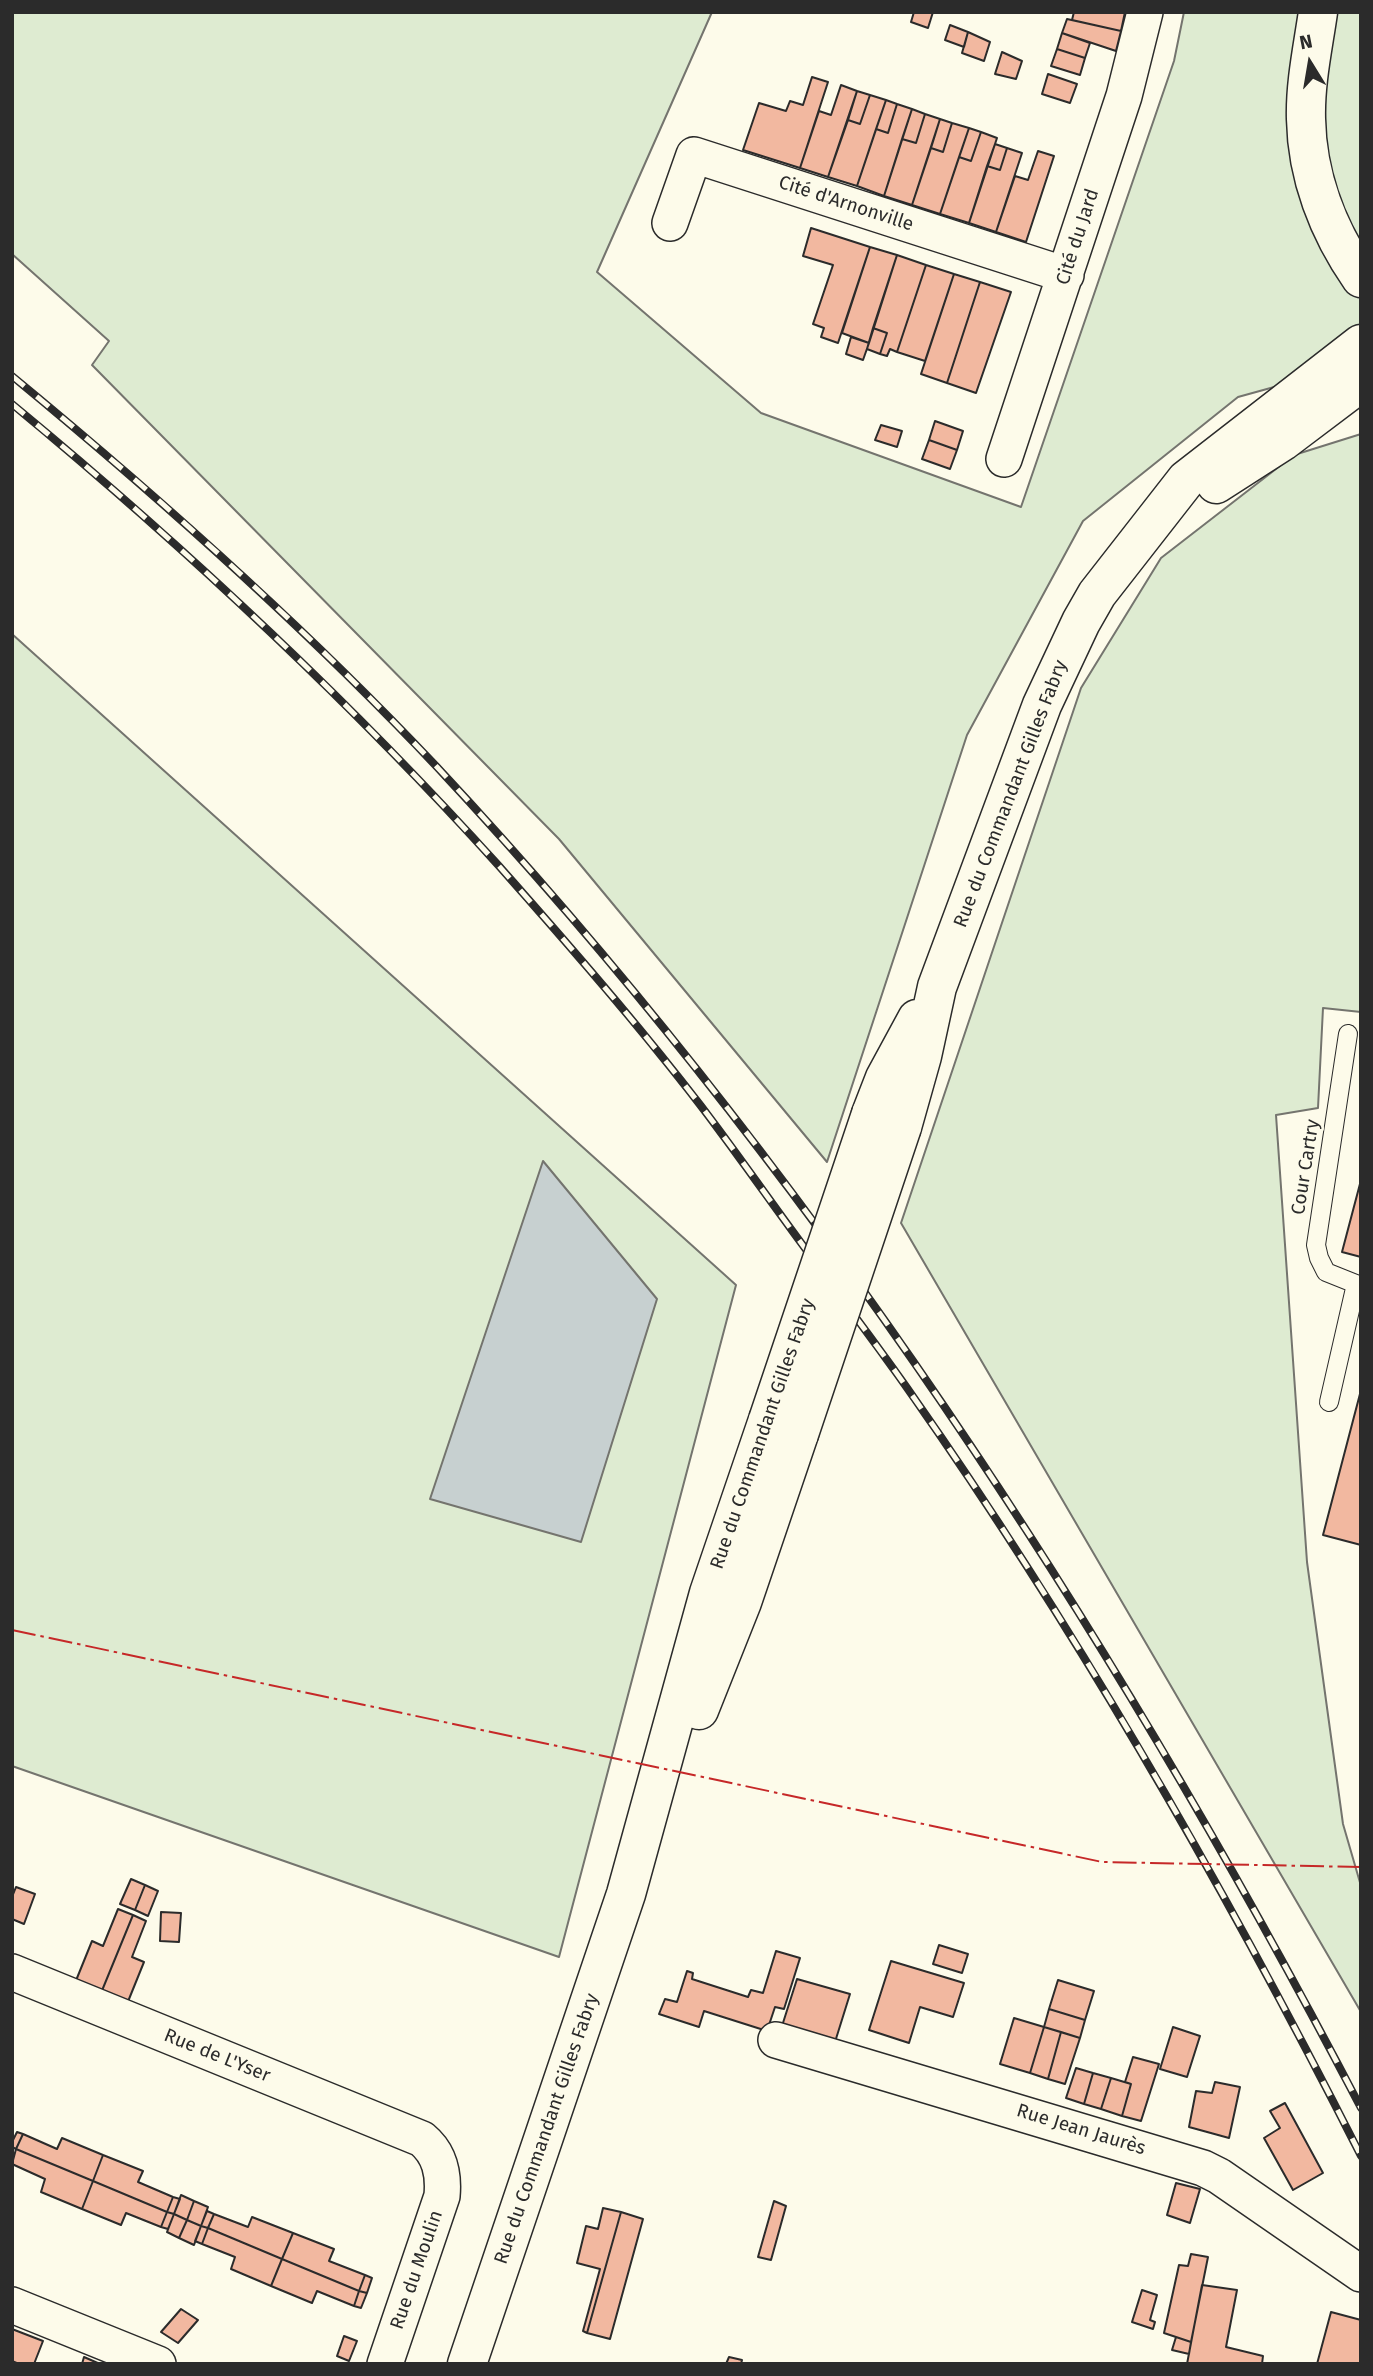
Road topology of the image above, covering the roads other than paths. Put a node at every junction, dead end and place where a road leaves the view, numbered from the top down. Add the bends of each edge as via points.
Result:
1 (1145, 12) edge
2 (1318, 12) edge
3 (670, 223) dead end
4 (1066, 275) junction
5 (1361, 278) edge
6 (1361, 344) edge
7 (1361, 382) edge
8 (1004, 459) dead end
9 (1142, 535) junction
10 (1348, 1034) dead end
11 (1359, 1285) edge
12 (1329, 1402) dead end
13 (12, 1972) edge
14 (776, 2040) dead end
15 (422, 2139) joint
16 (1361, 2274) edge
17 (12, 2305) edge
18 (158, 2364) edge
19 (385, 2364) edge
20 (467, 2364) edge

1 - 4 street, Cité du Jard via 1124,96
2 - 5 street via 1307,96 1308,143 1327,218
3 - 4 street, Cité d'Arnonville via 694,155
4 - 8 street, Cité du Jard
6 - 9 street, Rue du Commandant Gilles Fabry via 1194,473
7 - 9 street, Rue du Commandant Gilles Fabry via 1283,441
9 - 20 street, Rue du Commandant Gilles Fabry, bridge via 1097,594 1042,705 937,987 897,1055 887,1120 784,1427 709,1593 626,1894
10 - 11 lane, Cour Cartry via 1316,1245 1326,1272
11 - 12 lane, Cour Cartry
13 - 15 street, Rue de L'Yser
14 - 16 street, Rue Jean Jaurès via 1203,2168
15 - 19 street, Rue du Moulin via 437,2155 443,2174 442,2196
17 - 18 street

